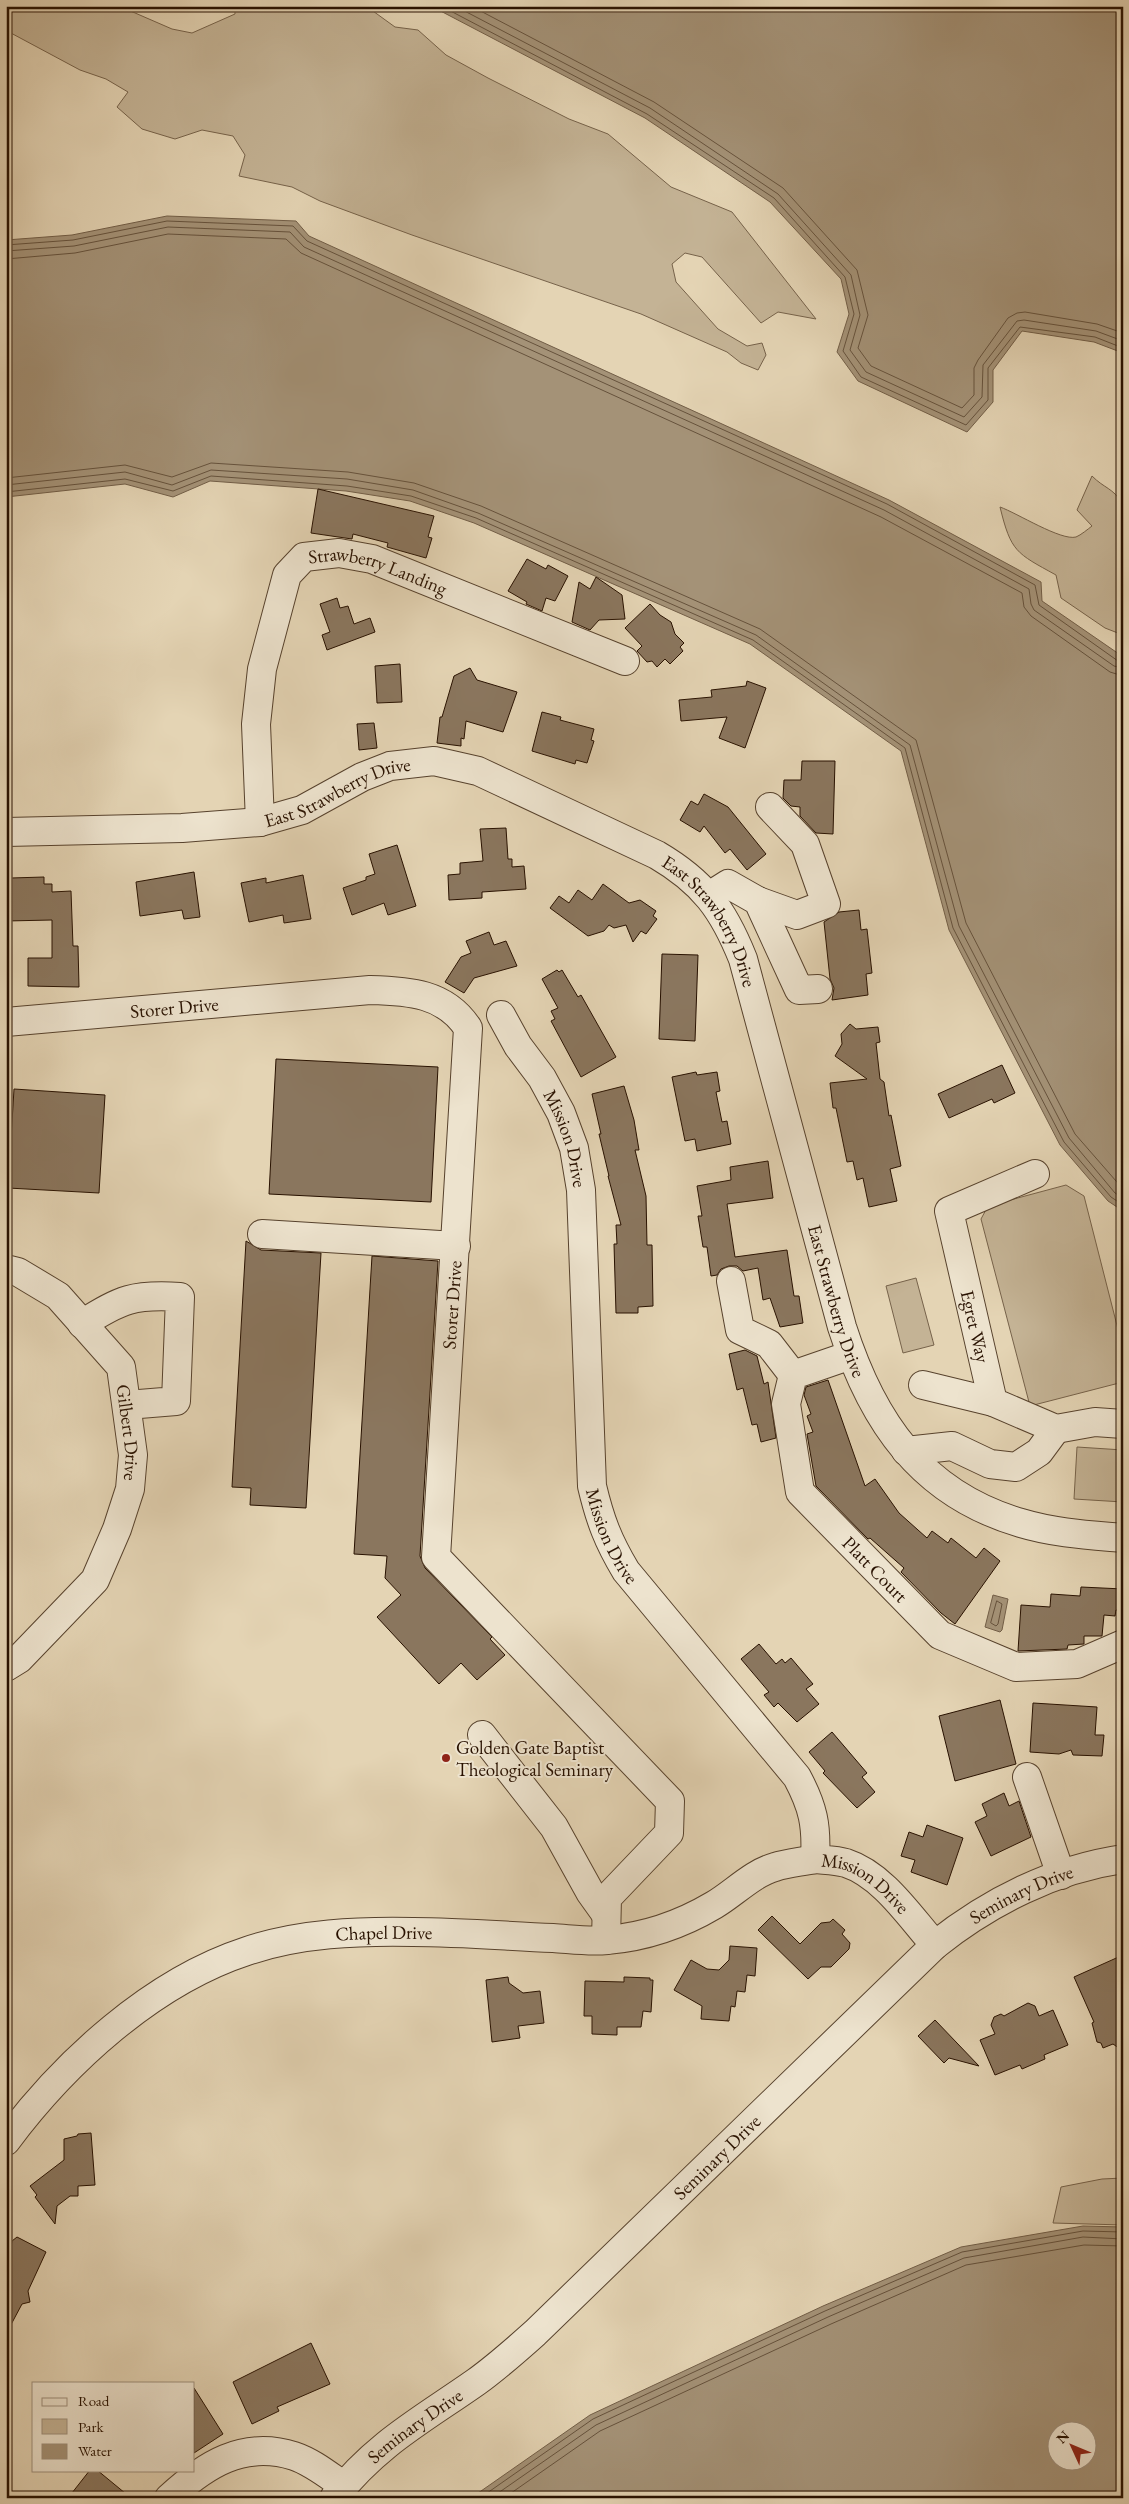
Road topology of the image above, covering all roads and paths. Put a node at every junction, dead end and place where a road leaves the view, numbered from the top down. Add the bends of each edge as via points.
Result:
1 (625, 661) dead end
2 (770, 807) dead end
3 (260, 822) junction
4 (6, 832) edge
5 (709, 896) junction
6 (758, 902) junction
7 (818, 989) dead end
8 (501, 1015) dead end
9 (6, 1022) edge
10 (1034, 1174) dead end
11 (262, 1234) dead end
12 (456, 1246) junction
13 (6, 1269) edge
14 (731, 1281) dead end
15 (82, 1324) junction
16 (851, 1355) junction
17 (793, 1375) junction
18 (923, 1385) dead end
19 (993, 1402) junction
20 (128, 1405) junction
21 (1123, 1424) edge
22 (1056, 1429) junction
23 (906, 1452) junction
24 (1123, 1538) edge
25 (1123, 1644) edge
26 (6, 1667) edge
27 (482, 1735) dead end
28 (1027, 1777) dead end
29 (814, 1859) junction
30 (1123, 1859) edge
31 (1061, 1875) junction
32 (605, 1913) junction
33 (606, 1940) junction
34 (935, 1944) junction
35 (6, 2141) edge
36 (339, 2492) edge
37 (169, 2498) edge

1 - 3 street, Strawberry Landing via 372,559 339,553 304,557 287,575 262,669 256,724
2 - 6 street via 805,844 826,904 797,915
3 - 4 street, East Strawberry Drive via 182,828
3 - 5 street, East Strawberry Drive via 302,810 390,766 434,761 456,764 506,783 657,854 684,872
5 - 6 street via 728,884
5 - 16 street, East Strawberry Drive via 722,913 743,959
6 - 7 street via 799,990
8 - 29 street, Mission Drive via 518,1046 542,1078 561,1113 574,1148 581,1190 592,1486 600,1522 626,1571 797,1778 810,1800 815,1818
9 - 12 street, Storer Drive via 370,990 415,993 449,1006 468,1028
10 - 19 street, Egret Way via 949,1211
11 - 12 street
12 - 32 street, Storer Drive via 436,1557 670,1801 668,1833 607,1898
13 - 15 street, Gilbert Drive via 18,1272 58,1296
14 - 17 street via 740,1330 769,1344
15 - 20 street, Gilbert Drive via 121,1367
15 - 20 street via 114,1304 148,1295 180,1297 176,1402
16 - 17 street
16 - 23 street, East Strawberry Drive via 880,1417
17 - 25 street, Platt Court via 786,1404 800,1492 940,1635 1016,1667 1077,1664
18 - 19 street
19 - 22 street
20 - 26 street, Gilbert Drive via 133,1455 130,1490 95,1580 19,1659
21 - 22 street via 1095,1422
22 - 23 street via 1039,1452 1016,1467 990,1464 952,1446
23 - 24 street, East Strawberry Drive via 946,1486 990,1512 1023,1524
27 - 32 street via 554,1827
28 - 31 street
29 - 33 street, Chapel Drive via 773,1867 713,1905 677,1923
29 - 34 street, Mission Drive via 845,1863 863,1871 881,1885
30 - 31 street, Seminary Drive
31 - 34 street, Seminary Drive via 987,1908
32 - 33 street, Storer Drive
33 - 35 street, Chapel Drive via 412,1932 357,1933 299,1938 248,1950 208,1967 118,2024 40,2097
34 - 36 street, Seminary Drive via 535,2333 482,2378 388,2441
36 - 37 street via 314,2466 294,2456 250,2451 218,2460 190,2478

